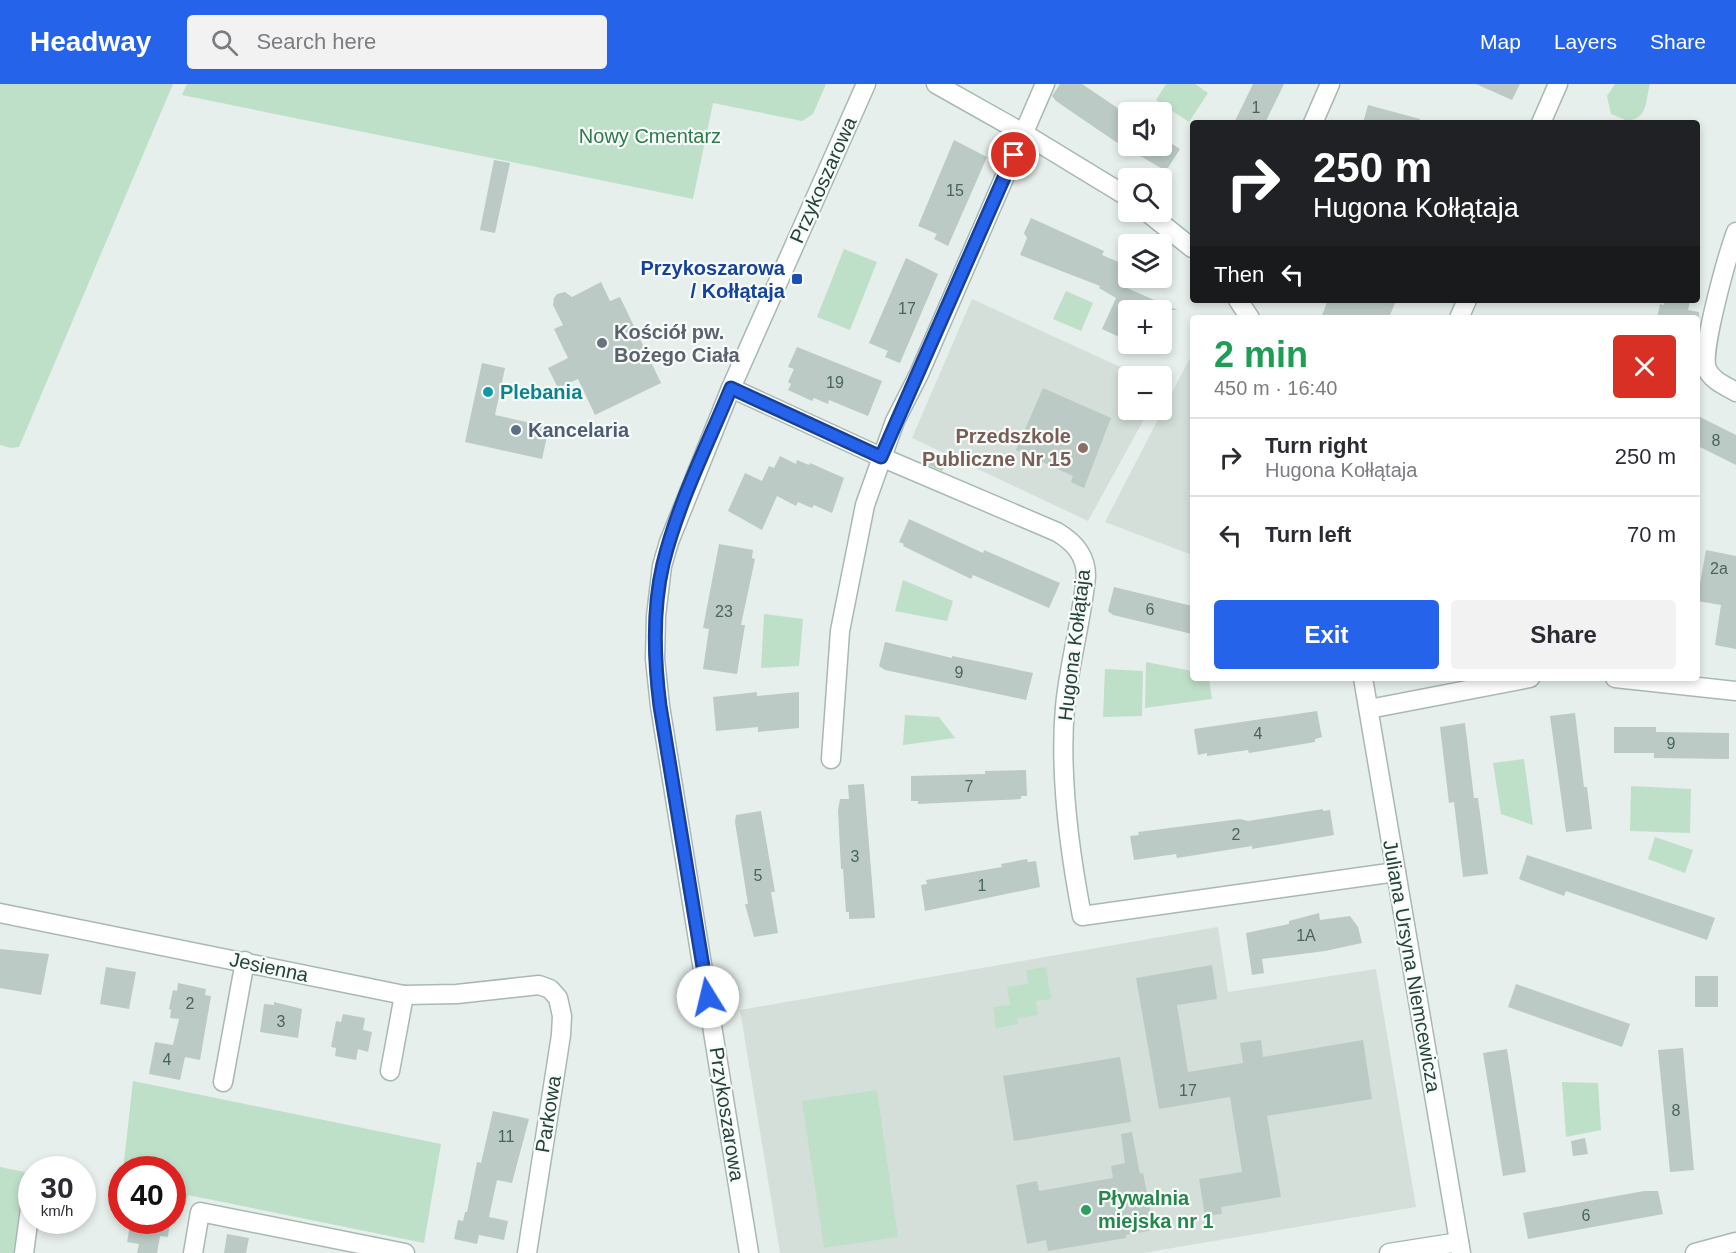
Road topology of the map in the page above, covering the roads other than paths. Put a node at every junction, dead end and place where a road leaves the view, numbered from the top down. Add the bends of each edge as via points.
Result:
1 (866, 84) edge
2 (936, 84) edge
3 (1045, 84) edge
4 (1330, 84) edge
5 (1558, 84) edge
6 (1314, 120) edge
7 (1542, 120) edge
8 (1023, 133) junction
9 (1118, 191) edge
10 (1160, 222) edge
11 (1736, 232) edge
12 (1190, 246) edge
13 (731, 388) junction
14 (1736, 392) edge
15 (881, 457) junction
16 (1364, 681) edge
17 (1514, 681) edge
18 (1641, 681) edge
19 (1736, 692) edge
20 (1368, 709) junction
21 (831, 759) dead end
22 (1396, 872) junction
23 (0, 913) edge
24 (245, 962) junction
25 (539, 985) joint
26 (405, 995) junction
27 (390, 1071) dead end
28 (223, 1082) dead end
29 (27, 1234) edge
30 (1736, 1242) edge
31 (1460, 1247) edge
32 (364, 1249) edge
33 (24, 1253) edge
34 (193, 1253) edge
35 (405, 1253) edge
36 (526, 1253) edge
37 (749, 1253) edge
38 (1389, 1253) edge
39 (1695, 1253) edge

1 - 13 street, Przykoszarowa
2 - 8 street
3 - 8 street
4 - 6 street
5 - 7 street
8 - 9 street
8 - 15 street
10 - 12 street
11 - 14 street via 1717,300 1706,367 1712,378
13 - 15 street, Hugona Kołłątaja
13 - 37 street, Przykoszarowa via 669,542 658,591 654,641 660,706
15 - 21 street via 865,505 847,585
15 - 22 street, Hugona Kołłątaja via 1057,532 1073,543 1084,561 1085,591 1072,655 1064,729 1067,809 1082,916
16 - 20 street, Juliana Ursyna Niemcewicza
17 - 20 street
18 - 19 street
20 - 22 street, Juliana Ursyna Niemcewicza
22 - 31 street, Juliana Ursyna Niemcewicza
23 - 24 street, Jesienna
24 - 26 street, Jesienna
24 - 28 street
25 - 26 street, Jesienna
25 - 36 street, Parkowa via 558,998 562,1017
26 - 27 street
29 - 33 street
30 - 39 street
31 - 38 street
32 - 34 street via 200,1212
32 - 35 street

